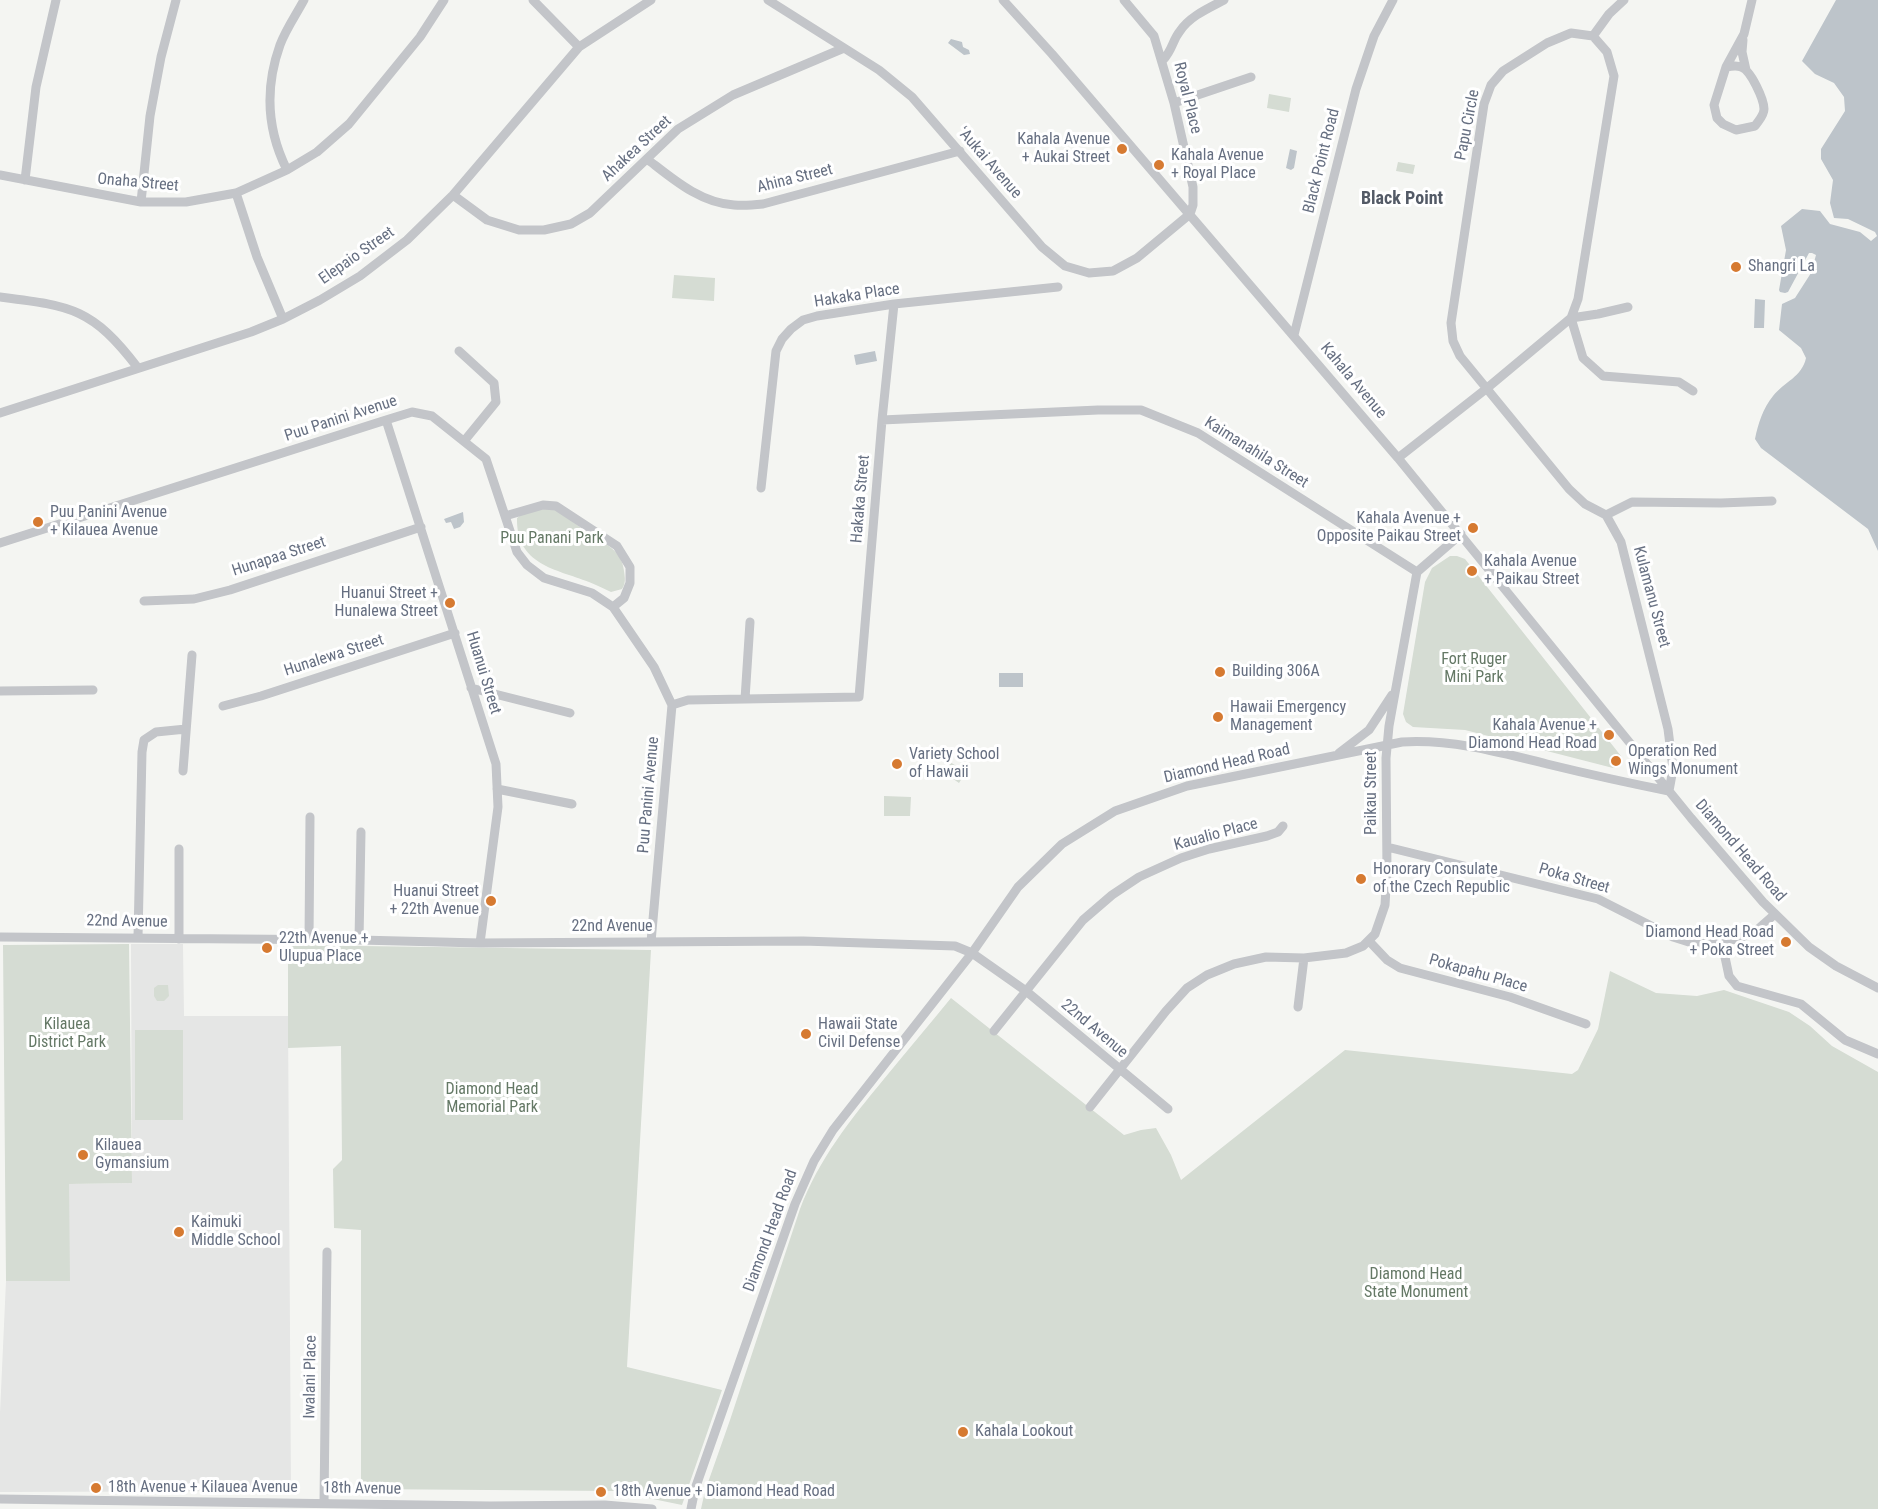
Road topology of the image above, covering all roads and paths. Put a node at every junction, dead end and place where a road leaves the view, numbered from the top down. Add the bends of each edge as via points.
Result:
1 (56, 0) edge
2 (176, 0) edge
3 (304, 0) edge
4 (444, 0) edge
5 (533, 0) edge
6 (651, 0) edge
7 (768, 0) edge
8 (1003, 0) edge
9 (1124, 0) edge
10 (1224, 0) edge
11 (1394, 0) edge
12 (1624, 0) edge
13 (1752, 0) edge
14 (1744, 34) junction
15 (1593, 36) junction
16 (579, 47) junction
17 (844, 48) junction
18 (1163, 60) junction
19 (1726, 67) junction
20 (1746, 70) junction
21 (1251, 77) dead end
22 (1174, 103) junction
23 (960, 152) junction
24 (647, 159) junction
25 (287, 170) junction
26 (0, 175) edge
27 (25, 180) junction
28 (236, 192) junction
29 (453, 195) junction
30 (141, 202) junction
31 (1190, 214) junction
32 (1058, 287) dead end
33 (0, 297) edge
34 (894, 304) junction
35 (1628, 307) dead end
36 (1571, 318) junction
37 (283, 319) junction
38 (1294, 335) junction
39 (459, 351) dead end
40 (138, 368) junction
41 (1486, 389) junction
42 (1693, 391) dead end
43 (0, 413) edge
44 (386, 420) junction
45 (882, 420) junction
46 (465, 440) junction
47 (1398, 458) junction
48 (761, 488) dead end
49 (1772, 501) dead end
50 (1606, 515) junction
51 (505, 516) junction
52 (421, 527) junction
53 (1461, 534) junction
54 (0, 543) edge
55 (1417, 572) junction
56 (144, 601) dead end
57 (613, 607) junction
58 (750, 622) dead end
59 (455, 633) junction
60 (192, 655) dead end
61 (471, 688) junction
62 (93, 690) dead end
63 (0, 691) edge
64 (1395, 691) junction
65 (745, 699) junction
66 (672, 705) junction
67 (223, 706) dead end
68 (570, 713) dead end
69 (186, 729) junction
70 (1387, 744) junction
71 (1337, 755) junction
72 (183, 771) dead end
73 (497, 789) junction
74 (1669, 791) junction
75 (572, 804) dead end
76 (310, 817) dead end
77 (1283, 826) dead end
78 (361, 832) dead end
79 (1388, 847) junction
80 (179, 849) dead end
81 (1775, 914) junction
82 (0, 937) edge
83 (138, 937) junction
84 (179, 939) junction
85 (309, 940) junction
86 (359, 940) junction
87 (1369, 941) junction
88 (651, 942) junction
89 (480, 943) junction
90 (1722, 943) junction
91 (972, 953) junction
92 (1304, 958) junction
93 (1878, 988) edge
94 (1026, 991) junction
95 (1299, 1006) dead end
96 (1586, 1024) dead end
97 (994, 1031) dead end
98 (1878, 1054) edge
99 (1119, 1069) junction
100 (1090, 1107) dead end
101 (1168, 1109) dead end
102 (327, 1252) dead end
103 (0, 1499) edge
104 (324, 1503) junction
105 (652, 1509) edge
106 (691, 1509) edge

1 - 27 street via 36,87
2 - 30 street via 150,116
3 - 25 street via 281,43 271,78 271,124
4 - 25 street, Onaha Street via 420,38 349,124 317,152
5 - 16 street
6 - 16 street, Elepaio Street
7 - 17 street, ʻAukai Avenue
8 - 31 street, Kahala Avenue
9 - 18 street, Royal Place via 1154,36
10 - 18 street via 1199,13 1180,30
11 - 38 street, Black Point Road via 1374,36 1356,89
12 - 15 street
13 - 14 street
14 - 19 street
14 - 20 street
15 - 36 street via 1607,52 1614,76 1578,299
15 - 41 street, Papu Circle via 1570,33 1547,43 1503,71 1491,85 1484,104 1451,323 1460,356
16 - 29 street, Elepaio Street
17 - 23 street, ʻAukai Avenue via 912,97
17 - 24 street, Ahakea Street via 733,95 678,129
18 - 22 street, Royal Place
19 - 20 street via 1740,66
19 - 20 street via 1714,105 1717,118 1736,130 1755,126 1764,108
21 - 22 street
22 - 31 street, Royal Place via 1193,187
23 - 24 street, Ahina Street via 763,204 734,205 714,202 682,187
23 - 31 street, ʻAukai Avenue via 1042,247 1065,266 1089,273 1113,271 1137,258
24 - 29 street, Ahakea Street via 590,213 571,224 544,230 519,230 487,220
25 - 28 street, Onaha Street
26 - 27 street, Onaha Street
27 - 30 street, Onaha Street
28 - 30 street, Onaha Street via 186,202
28 - 37 street
29 - 37 street, Elepaio Street via 407,240 360,276
31 - 38 street, Kahala Avenue
32 - 34 street, Hakaka Place
33 - 40 street via 80,312 101,325
34 - 45 street, Hakaka Street
34 - 48 street, Hakaka Place via 817,315 803,320 782,339 773,365
35 - 36 street
36 - 41 street
36 - 42 street via 1583,358 1604,376 1679,382
37 - 40 street, Elepaio Street
38 - 47 street, Kahala Avenue
39 - 46 street via 494,383 496,402
40 - 43 street, Elepaio Street
41 - 47 street
41 - 50 street via 1569,489 1585,504
44 - 46 street, Puu Panini Avenue via 412,412 432,416
44 - 52 street, Huanui Street
44 - 54 street, Puu Panini Avenue
45 - 55 street, Kaimanahila Street via 1141,410 1198,433
45 - 65 street, Hakaka Street via 859,697
46 - 51 street, Puu Panini Avenue via 486,459
47 - 53 street, Kahala Avenue
49 - 50 street via 1632,502
50 - 74 street, Kulamanu Street via 1621,542 1660,692 1673,759
51 - 57 street, Puu Panini Avenue via 517,552 527,565 544,578 592,593
51 - 57 street via 543,505 556,506 617,546 630,567 630,583 624,598
52 - 56 street, Hunapaa Street via 230,590 194,599
52 - 59 street, Huanui Street
53 - 55 street
53 - 74 street, Kahala Avenue
55 - 64 street, Paikau Street
57 - 66 street, Puu Panini Avenue via 654,667
58 - 65 street
59 - 61 street, Huanui Street
59 - 67 street, Hunalewa Street
60 - 69 street
61 - 68 street
61 - 73 street, Huanui Street via 496,764
62 - 63 street
64 - 70 street, Paikau Street
64 - 71 street via 1369,730
65 - 66 street via 688,700
66 - 88 street, Puu Panini Avenue
69 - 72 street
69 - 83 street via 156,732 144,740
70 - 71 street, Diamond Head Road
70 - 74 street, Diamond Head Road via 1420,741 1465,745
70 - 79 street, Paikau Street
71 - 91 street, Diamond Head Road via 1187,786 1115,811 1062,844 1018,886
73 - 75 street
73 - 89 street, Huanui Street
74 - 81 street, Diamond Head Road
76 - 85 street
77 - 94 street, Kaualio Place via 1267,837 1193,853 1139,877 1083,920
78 - 86 street
79 - 87 street, Paikau Street via 1383,916
79 - 90 street, Poka Street via 1598,899 1683,941
80 - 84 street
81 - 90 street, Poka Street via 1754,932
81 - 93 street, Diamond Head Road via 1825,958
82 - 83 street, 22nd Avenue
83 - 84 street, 22nd Avenue
84 - 85 street, 22nd Avenue
85 - 86 street, 22nd Avenue
86 - 89 street, 22nd Avenue
87 - 92 street via 1346,953
87 - 96 street, Pokapahu Place via 1400,968 1510,997
88 - 89 street, 22nd Avenue
88 - 91 street, 22nd Avenue via 950,945
90 - 98 street via 1729,976 1737,986 1801,1004 1845,1040
91 - 94 street, 22nd Avenue
91 - 106 street, Diamond Head Road via 844,1115 814,1161 795,1204
92 - 95 street
92 - 99 street via 1266,957 1208,975 1187,988
94 - 97 street, Kaualio Place
94 - 99 street, 22nd Avenue
99 - 100 street
99 - 101 street, 22nd Avenue
102 - 104 street, Iwalani Place
103 - 104 street, 18th Avenue
104 - 105 street, 18th Avenue via 605,1505

